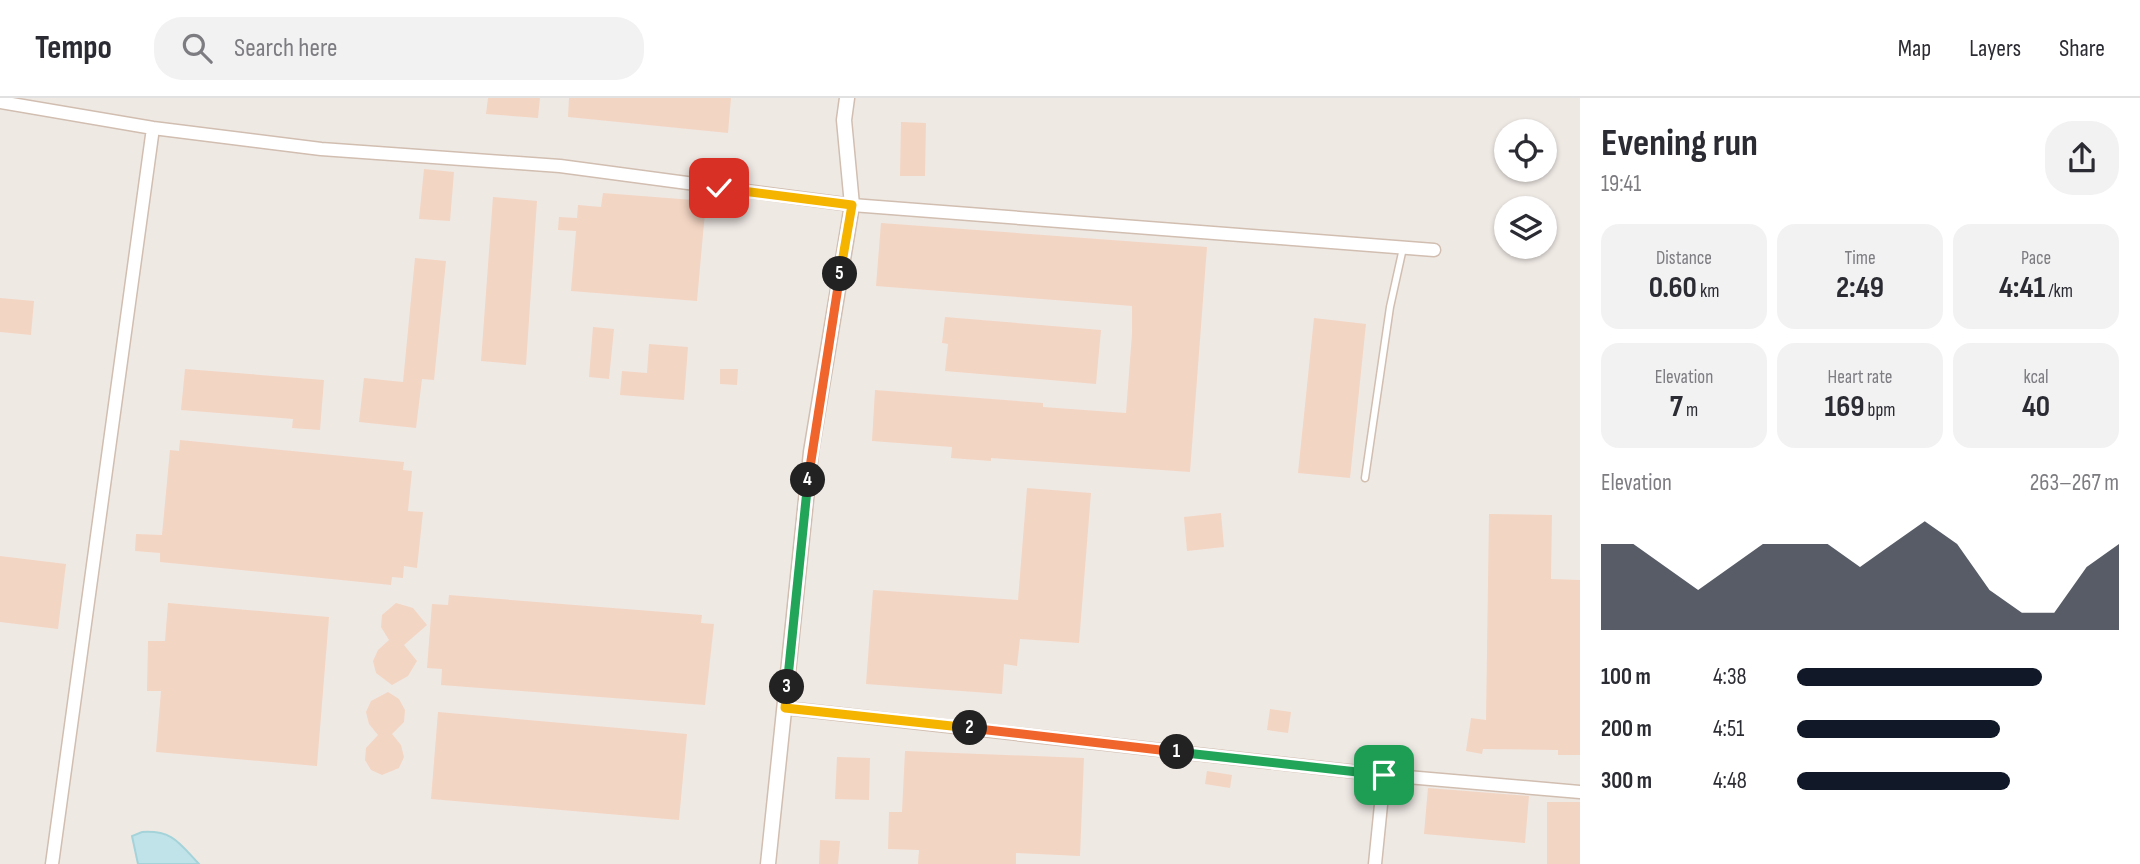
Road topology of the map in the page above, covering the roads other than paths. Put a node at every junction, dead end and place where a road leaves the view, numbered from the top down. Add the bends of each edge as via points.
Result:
1 (847, 98) edge
2 (0, 102) edge
3 (153, 128) junction
4 (852, 205) junction
5 (1403, 248) junction
6 (1434, 250) dead end
7 (1365, 478) dead end
8 (785, 708) junction
9 (1384, 775) junction
10 (1580, 792) edge
11 (52, 864) edge
12 (768, 864) edge
13 (1375, 864) edge

1 - 4 street via 844,120
2 - 3 street
3 - 4 street via 321,149 560,166
3 - 11 street
4 - 5 street
4 - 8 street via 811,452
5 - 6 street
5 - 7 lane
8 - 9 street
8 - 12 street
9 - 10 street
9 - 13 street

